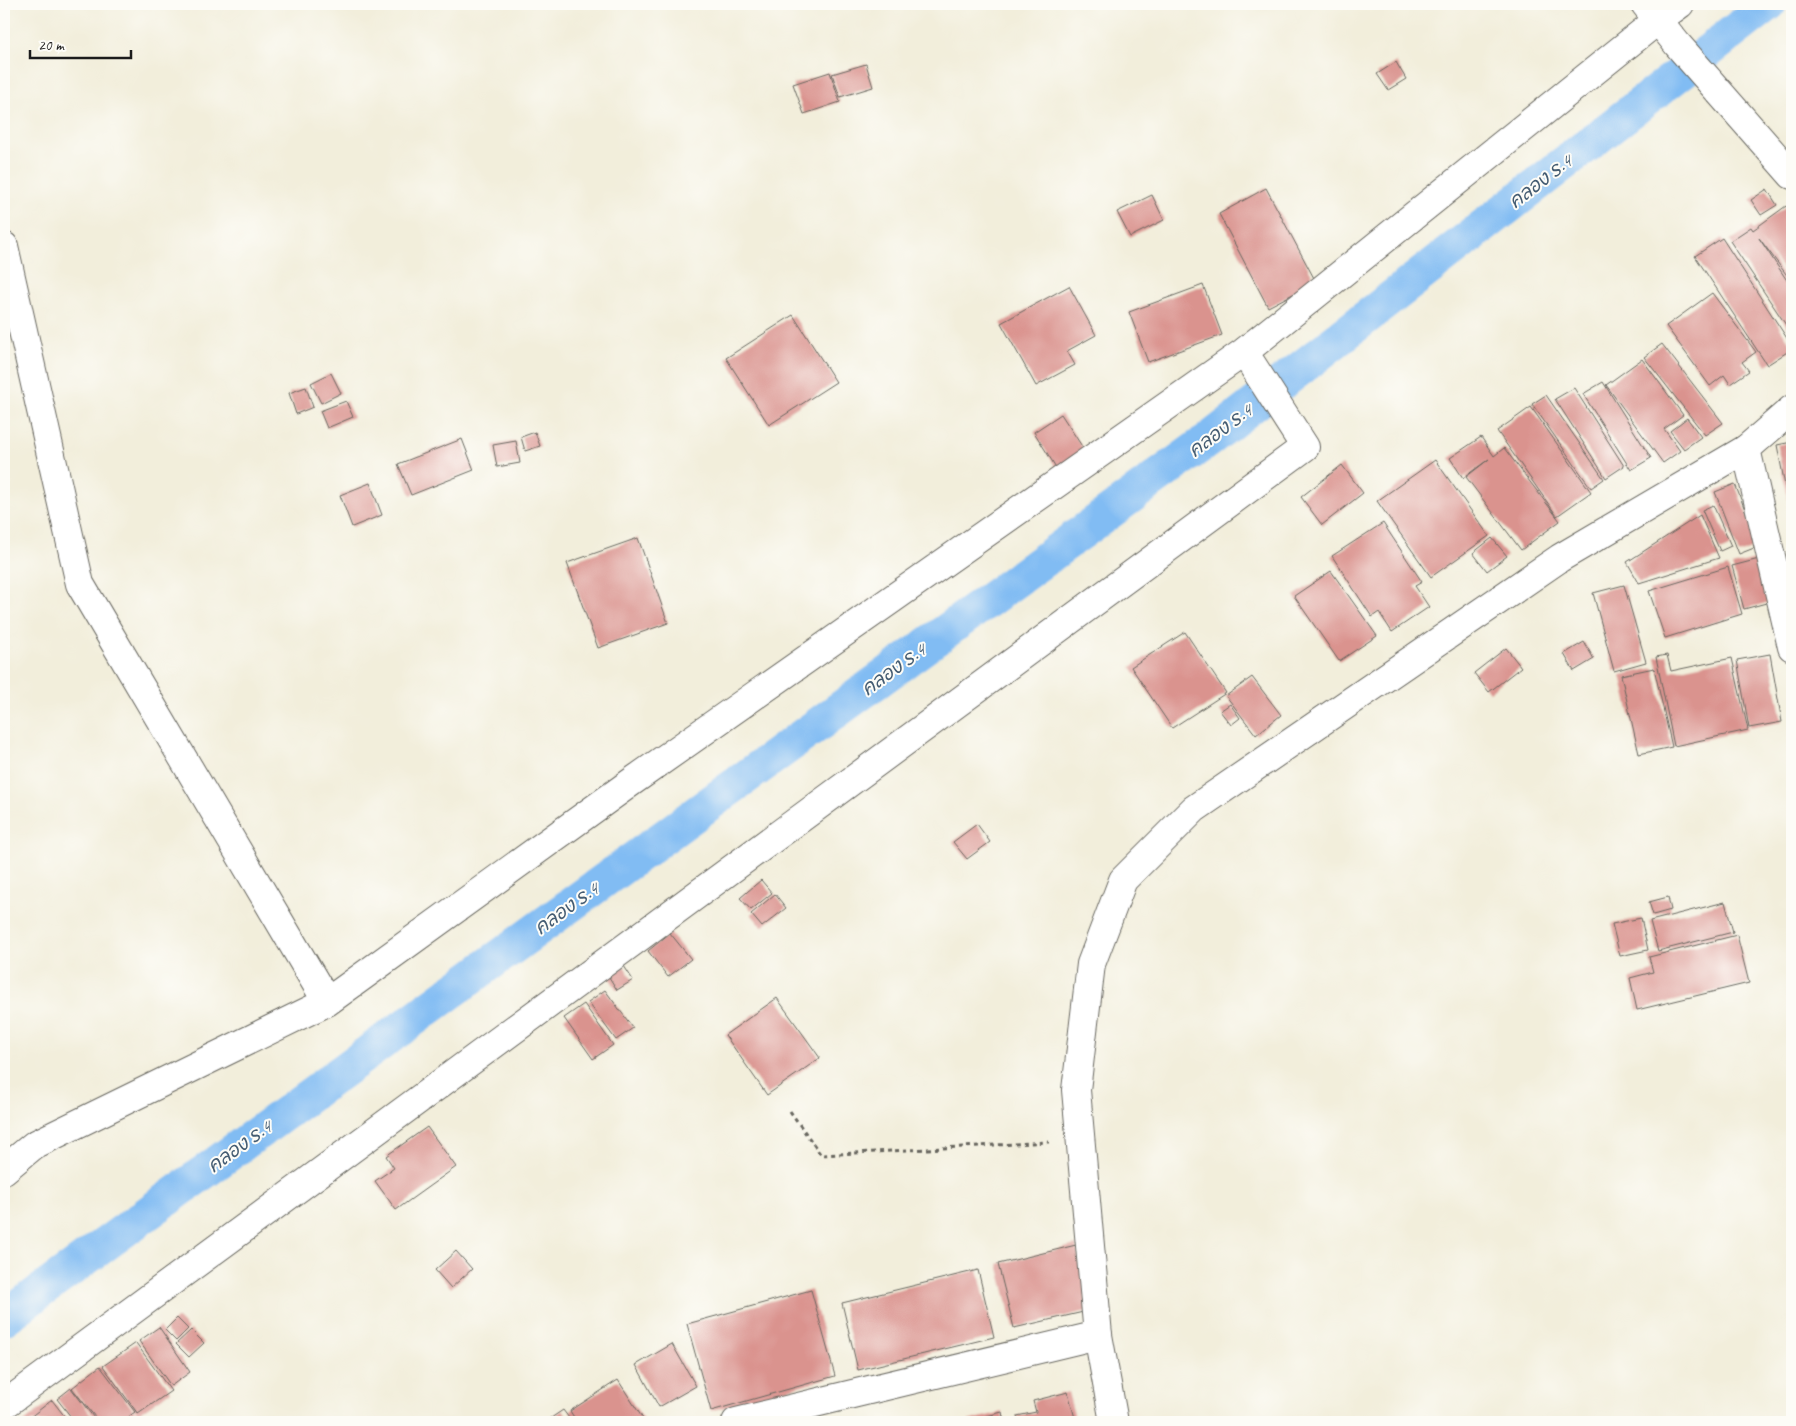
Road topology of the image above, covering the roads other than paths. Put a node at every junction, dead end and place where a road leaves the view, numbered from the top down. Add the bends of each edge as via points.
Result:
1 (1680, 4) edge
2 (1652, 12) edge
3 (1792, 175) edge
4 (4, 246) edge
5 (1244, 352) junction
6 (1792, 409) edge
7 (1746, 450) junction
8 (1792, 647) edge
9 (327, 1002) junction
10 (4, 1170) edge
11 (1098, 1335) junction
12 (4, 1405) edge
13 (736, 1422) edge
14 (1114, 1422) edge

1 - 2 street
2 - 3 street
2 - 5 street
4 - 9 street via 80,584
5 - 9 street via 630,783
5 - 12 street via 1306,447
6 - 7 street
7 - 8 street
7 - 11 street via 1560,558 1194,809 1123,880 1090,964 1076,1090
9 - 10 street via 34,1145
11 - 13 street
11 - 14 street

